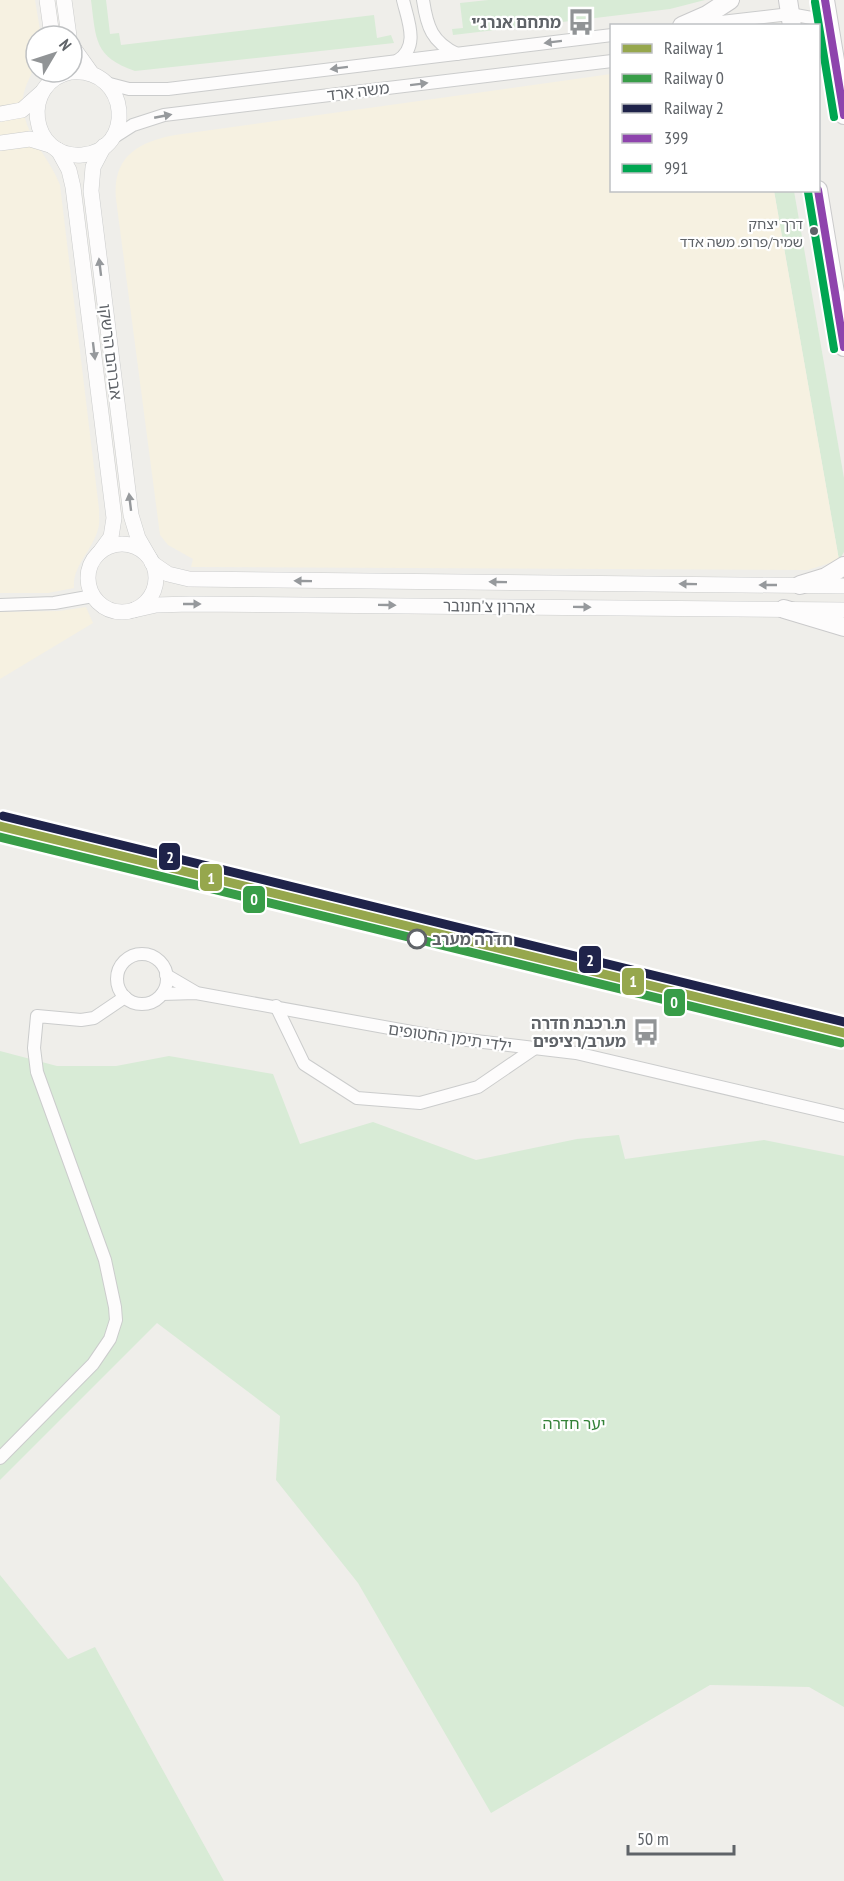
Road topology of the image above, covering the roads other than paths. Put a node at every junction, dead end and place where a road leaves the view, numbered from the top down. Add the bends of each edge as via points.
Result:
1 (47, 0) edge
2 (64, 0) edge
3 (403, 0) edge
4 (423, 0) edge
5 (730, 0) edge
6 (825, 0) edge
7 (790, 13) edge
8 (823, 23) edge
9 (50, 24) edge
10 (67, 24) edge
11 (687, 24) edge
12 (707, 24) edge
13 (610, 35) edge
14 (457, 54) junction
15 (610, 61) edge
16 (393, 62) junction
17 (84, 63) edge
18 (84, 73) edge
19 (92, 74) junction
20 (106, 83) junction
21 (46, 84) edge
22 (49, 84) edge
23 (43, 90) junction
24 (0, 114) edge
25 (844, 115) edge
26 (0, 143) edge
27 (107, 143) junction
28 (55, 148) junction
29 (819, 192) edge
30 (844, 347) edge
31 (100, 552) junction
32 (150, 560) junction
33 (844, 566) edge
34 (800, 585) junction
35 (844, 586) edge
36 (93, 596) junction
37 (0, 604) edge
38 (784, 609) junction
39 (134, 610) junction
40 (844, 610) edge
41 (844, 627) edge
42 (166, 975) junction
43 (196, 993) junction
44 (162, 994) junction
45 (125, 997) junction
46 (276, 1006) junction
47 (535, 1048) junction
48 (844, 1116) edge
49 (0, 1458) edge

1 - 9 street
2 - 10 street
3 - 16 street via 411,41 406,54
4 - 14 street via 434,39
5 - 11 main road
6 - 8 main road
7 - 8 street
7 - 12 street
8 - 25 main road
13 -> 14 street, משה ארד
14 - 16 street, משה ארד
27 -> 15 street, משה ארד via 134,125 164,115
16 -> 20 street, משה ארד via 153,90
17 - 19 street
18 - 19 street
19 - 20 street
20 - 27 street via 115,94 119,110 118,126
21 - 23 street
22 - 23 street
23 - 24 street via 22,110
23 - 28 street via 36,119 40,133
26 - 28 street via 30,139
27 - 28 street via 82,155
32 -> 27 street, אברהם הרשקו via 131,515 91,191 95,162
28 -> 31 street, אברהם הרשקו via 69,170 74,194 114,518 111,537
29 - 30 main road
31 - 32 street via 112,545 125,544 138,548
31 - 36 street via 88,575
34 -> 32 street, אהרון צ'חנובר via 189,579 168,574
32 - 39 street via 156,582 152,595
33 - 34 main road
34 - 35 street, אהרון צ'חנובר
36 - 37 street via 54,603
36 - 39 street via 112,611
39 -> 38 street, אהרון צ'חנובר via 190,604
38 - 40 street, אהרון צ'חנובר
38 - 41 main road
42 - 43 street, ילדי תימן החטופים
42 - 44 street
42 - 45 street via 156,958 148,954 132,956 117,975
43 - 44 street, ילדי תימן החטופים
43 - 46 street, ילדי תימן החטופים
44 - 45 street via 148,1003 132,1002
45 - 49 street via 94,1018 37,1016 37,1072 105,1260 116,1320 110,1339 93,1364
46 - 47 street, ילדי תימן החטופים via 434,1036
46 - 47 street via 304,1064 357,1098 420,1103 478,1087
47 - 48 street, ילדי תימן החטופים via 576,1053

